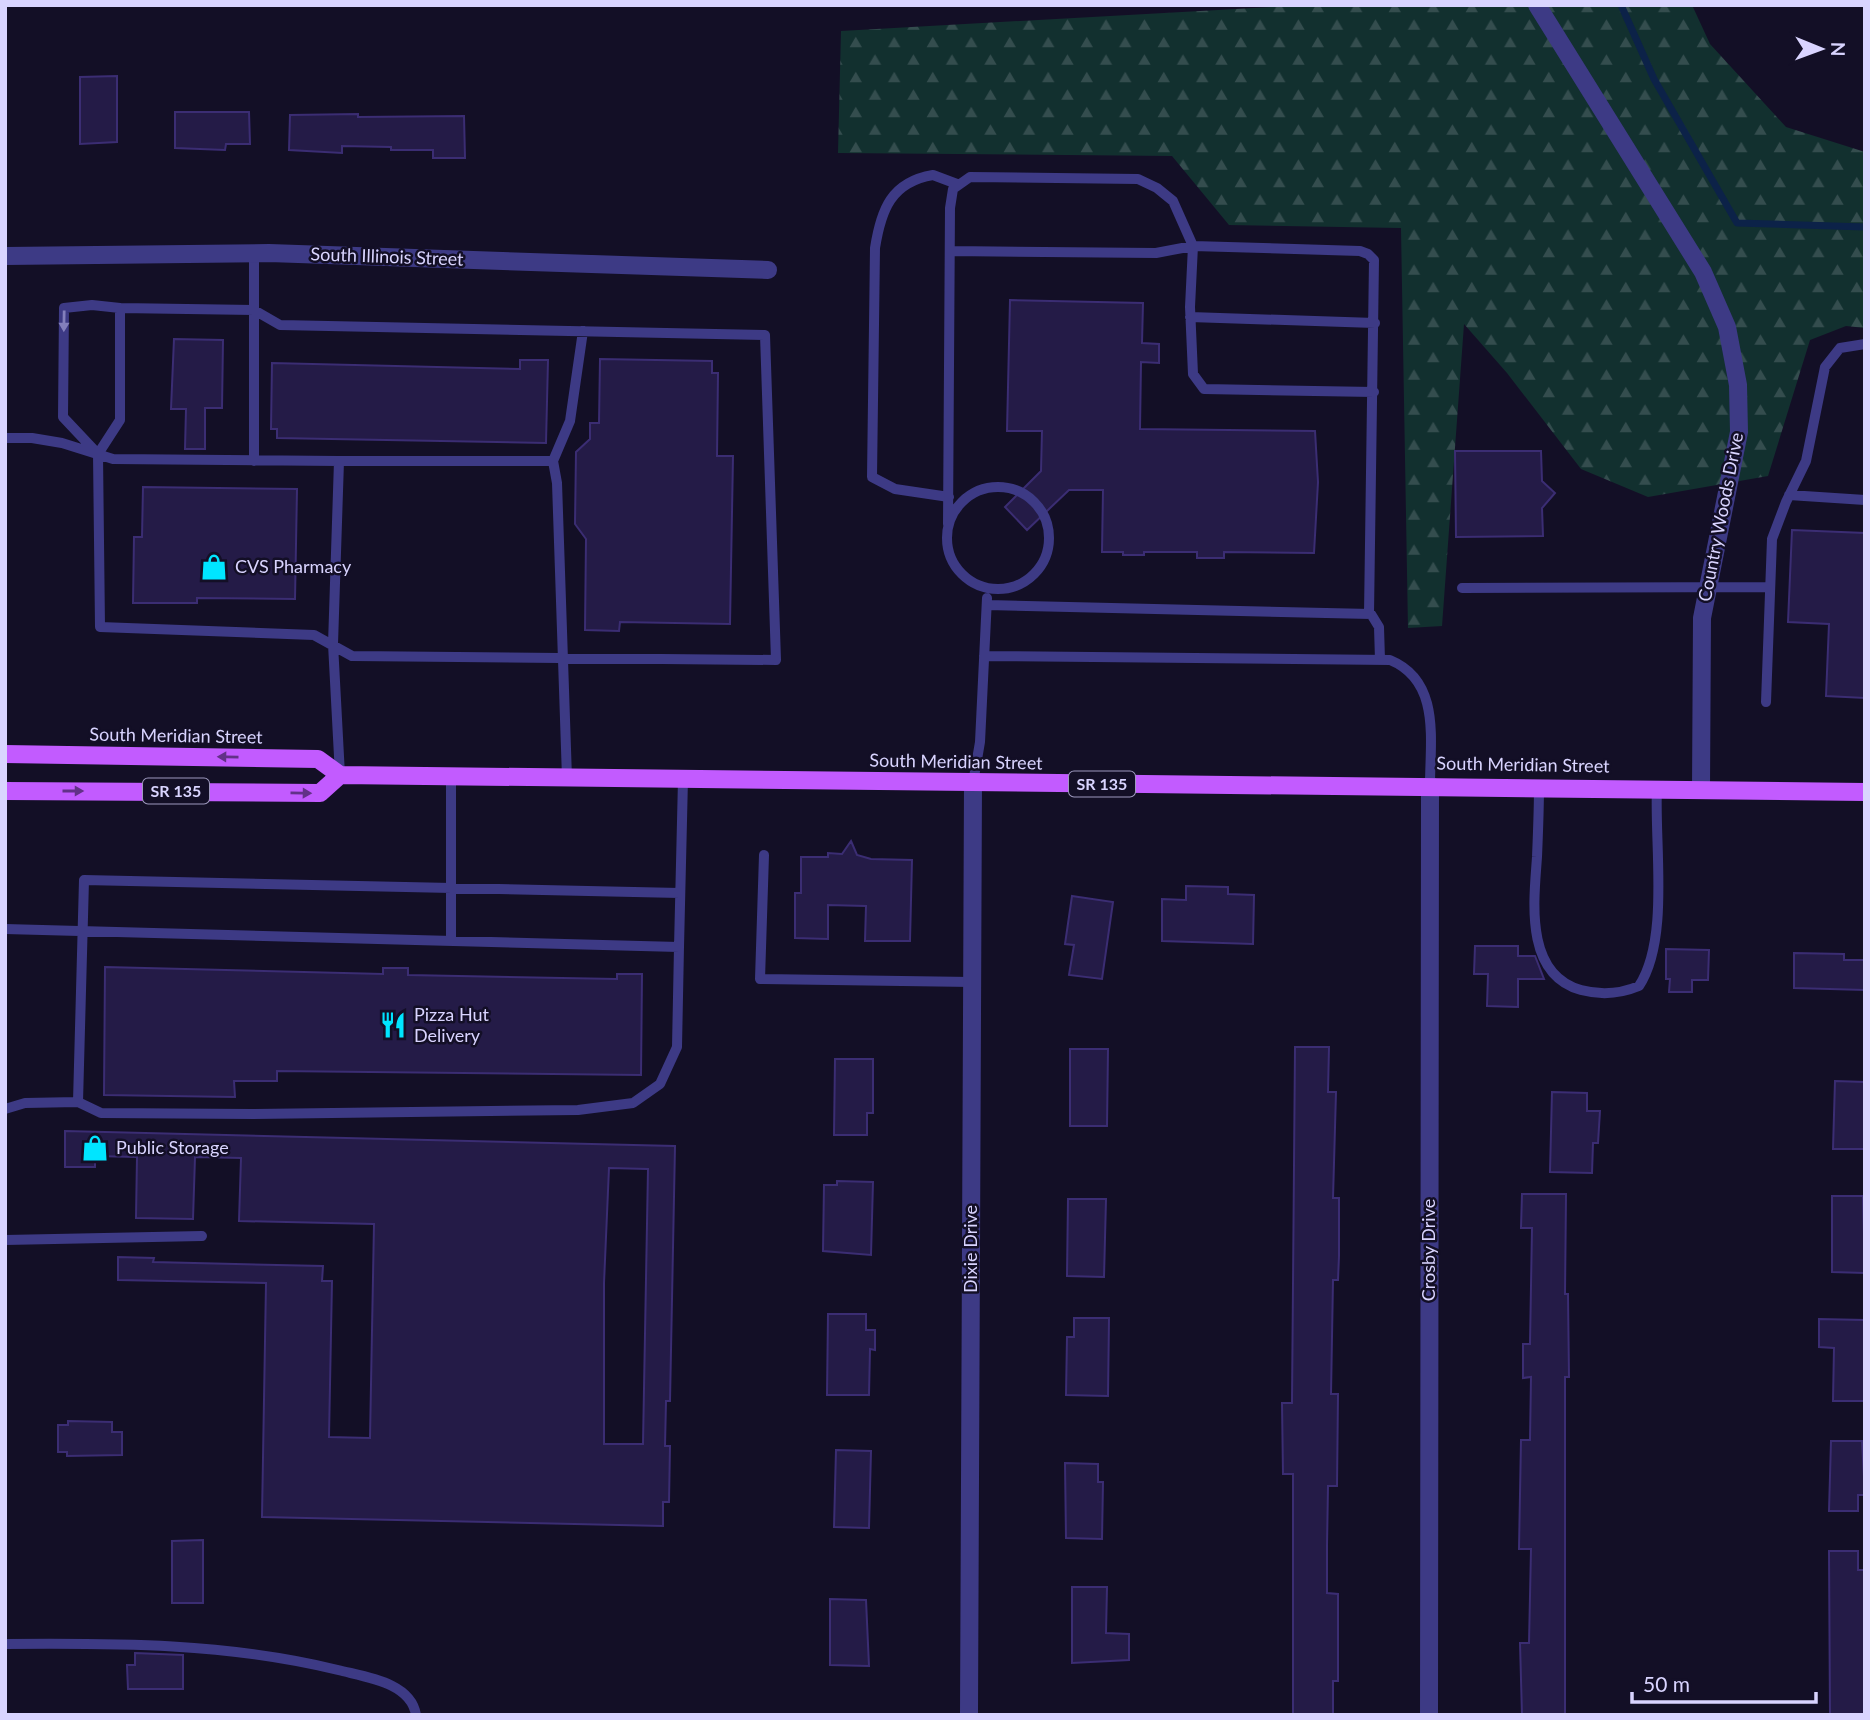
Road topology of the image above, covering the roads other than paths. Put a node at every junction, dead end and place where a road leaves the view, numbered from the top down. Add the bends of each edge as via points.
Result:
1 (1537, 5) edge
2 (957, 184) junction
3 (1193, 246) junction
4 (950, 250) junction
5 (254, 253) junction
6 (5, 256) edge
7 (768, 270) dead end
8 (120, 309) junction
9 (254, 310) junction
10 (1191, 317) junction
11 (1375, 323) junction
12 (583, 331) junction
13 (1865, 344) edge
14 (1374, 393) junction
15 (5, 438) edge
16 (98, 454) junction
17 (254, 460) junction
18 (339, 461) junction
19 (553, 461) junction
20 (1789, 495) junction
21 (948, 497) junction
22 (1865, 500) edge
23 (948, 524) junction
24 (1769, 587) junction
25 (988, 588) junction
26 (1462, 588) dead end
27 (1708, 589) junction
28 (987, 605) junction
29 (1369, 614) junction
30 (333, 644) junction
31 (984, 656) junction
32 (563, 658) junction
33 (1380, 660) junction
34 (1766, 702) dead end
35 (5, 754) edge
36 (340, 775) junction
37 (451, 776) junction
38 (567, 778) junction
39 (683, 779) junction
40 (973, 783) junction
41 (1430, 785) junction
42 (1539, 786) junction
43 (1657, 788) junction
44 (1702, 788) junction
45 (5, 791) edge
46 (1865, 792) edge
47 (764, 855) dead end
48 (451, 888) junction
49 (680, 893) junction
50 (5, 929) edge
51 (82, 931) junction
52 (451, 941) junction
53 (679, 947) junction
54 (972, 982) junction
55 (78, 1102) junction
56 (5, 1109) edge
57 (202, 1236) dead end
58 (5, 1240) edge
59 (5, 1644) edge
60 (416, 1715) edge
61 (969, 1715) edge
62 (1429, 1715) edge

1 - 27 street, Country Woods Drive via 1703,272 1727,327 1738,385 1739,432
2 - 3 lane via 970,177 1138,179 1173,201
2 - 4 lane via 950,196
2 - 21 lane via 933,175 898,188 881,213 875,248 872,477 895,489
3 - 4 lane via 1156,253
3 - 10 lane
3 - 11 lane via 1368,254 1376,267
4 - 21 lane
5 - 6 street, South Illinois Street
5 - 7 street, South Illinois Street
5 - 9 lane
8 - 9 lane
8 - 16 lane via 120,420
8 -> 16 lane via 64,308 63,417
9 - 12 lane via 280,324
9 - 17 lane
10 - 11 lane
10 - 14 lane via 1193,374 1204,390
11 - 14 lane
12 - 19 lane via 570,421
12 - 32 lane via 765,335 776,660
13 - 20 lane via 1840,348 1825,367 1806,461
14 - 29 lane
15 - 16 lane via 62,443
16 - 17 lane via 113,459
16 - 30 lane via 100,627 314,635
17 - 18 lane
18 - 19 lane
18 - 30 lane
19 - 32 lane
20 - 22 lane
20 - 24 lane via 1772,539
21 - 23 lane
23 - 25 lane via 947,540 955,564 972,582
23 - 25 lane via 967,496 982,488 1016,489 1042,510 1049,543 1040,567 1021,584
24 - 27 lane
24 - 34 lane
25 - 28 lane
26 - 27 lane
27 - 44 street, Country Woods Drive via 1702,618
28 - 29 lane
28 - 31 lane
29 - 33 lane via 1379,627
30 - 32 lane via 352,656
30 - 36 lane
31 - 33 lane
31 - 40 lane
32 - 38 lane
33 - 41 lane via 1407,669 1428,699
36 -> 35 main road, South Meridian Street / SR 135 via 318,759
36 - 37 main road, South Meridian Street / SR 135
45 -> 36 main road, SR 135 via 320,793
37 - 38 main road, South Meridian Street / SR 135
37 - 48 lane
38 - 39 main road, South Meridian Street / SR 135
39 - 40 main road, South Meridian Street / SR 135
39 - 49 lane
40 - 41 main road, South Meridian Street / SR 135
40 - 54 street, Dixie Drive
41 - 42 main road, South Meridian Street / SR 135
41 - 62 street, Crosby Drive
42 - 43 main road, South Meridian Street / SR 135
42 - 43 lane via 1535,935 1561,980 1596,993 1639,986 1652,956 1658,899
43 - 44 main road, South Meridian Street / SR 135
44 - 46 main road, South Meridian Street / SR 135
47 - 54 lane via 760,979
48 - 49 lane
48 - 51 lane via 84,880
48 - 52 lane
49 - 53 lane
50 - 51 lane
51 - 52 lane
51 - 55 lane
52 - 53 lane
53 - 55 lane via 677,1047 660,1084 633,1103 578,1110 239,1114 101,1113
54 - 61 street, Dixie Drive
55 - 56 lane via 25,1103
57 - 58 lane
59 - 60 lane via 138,1643 269,1654 402,1690

